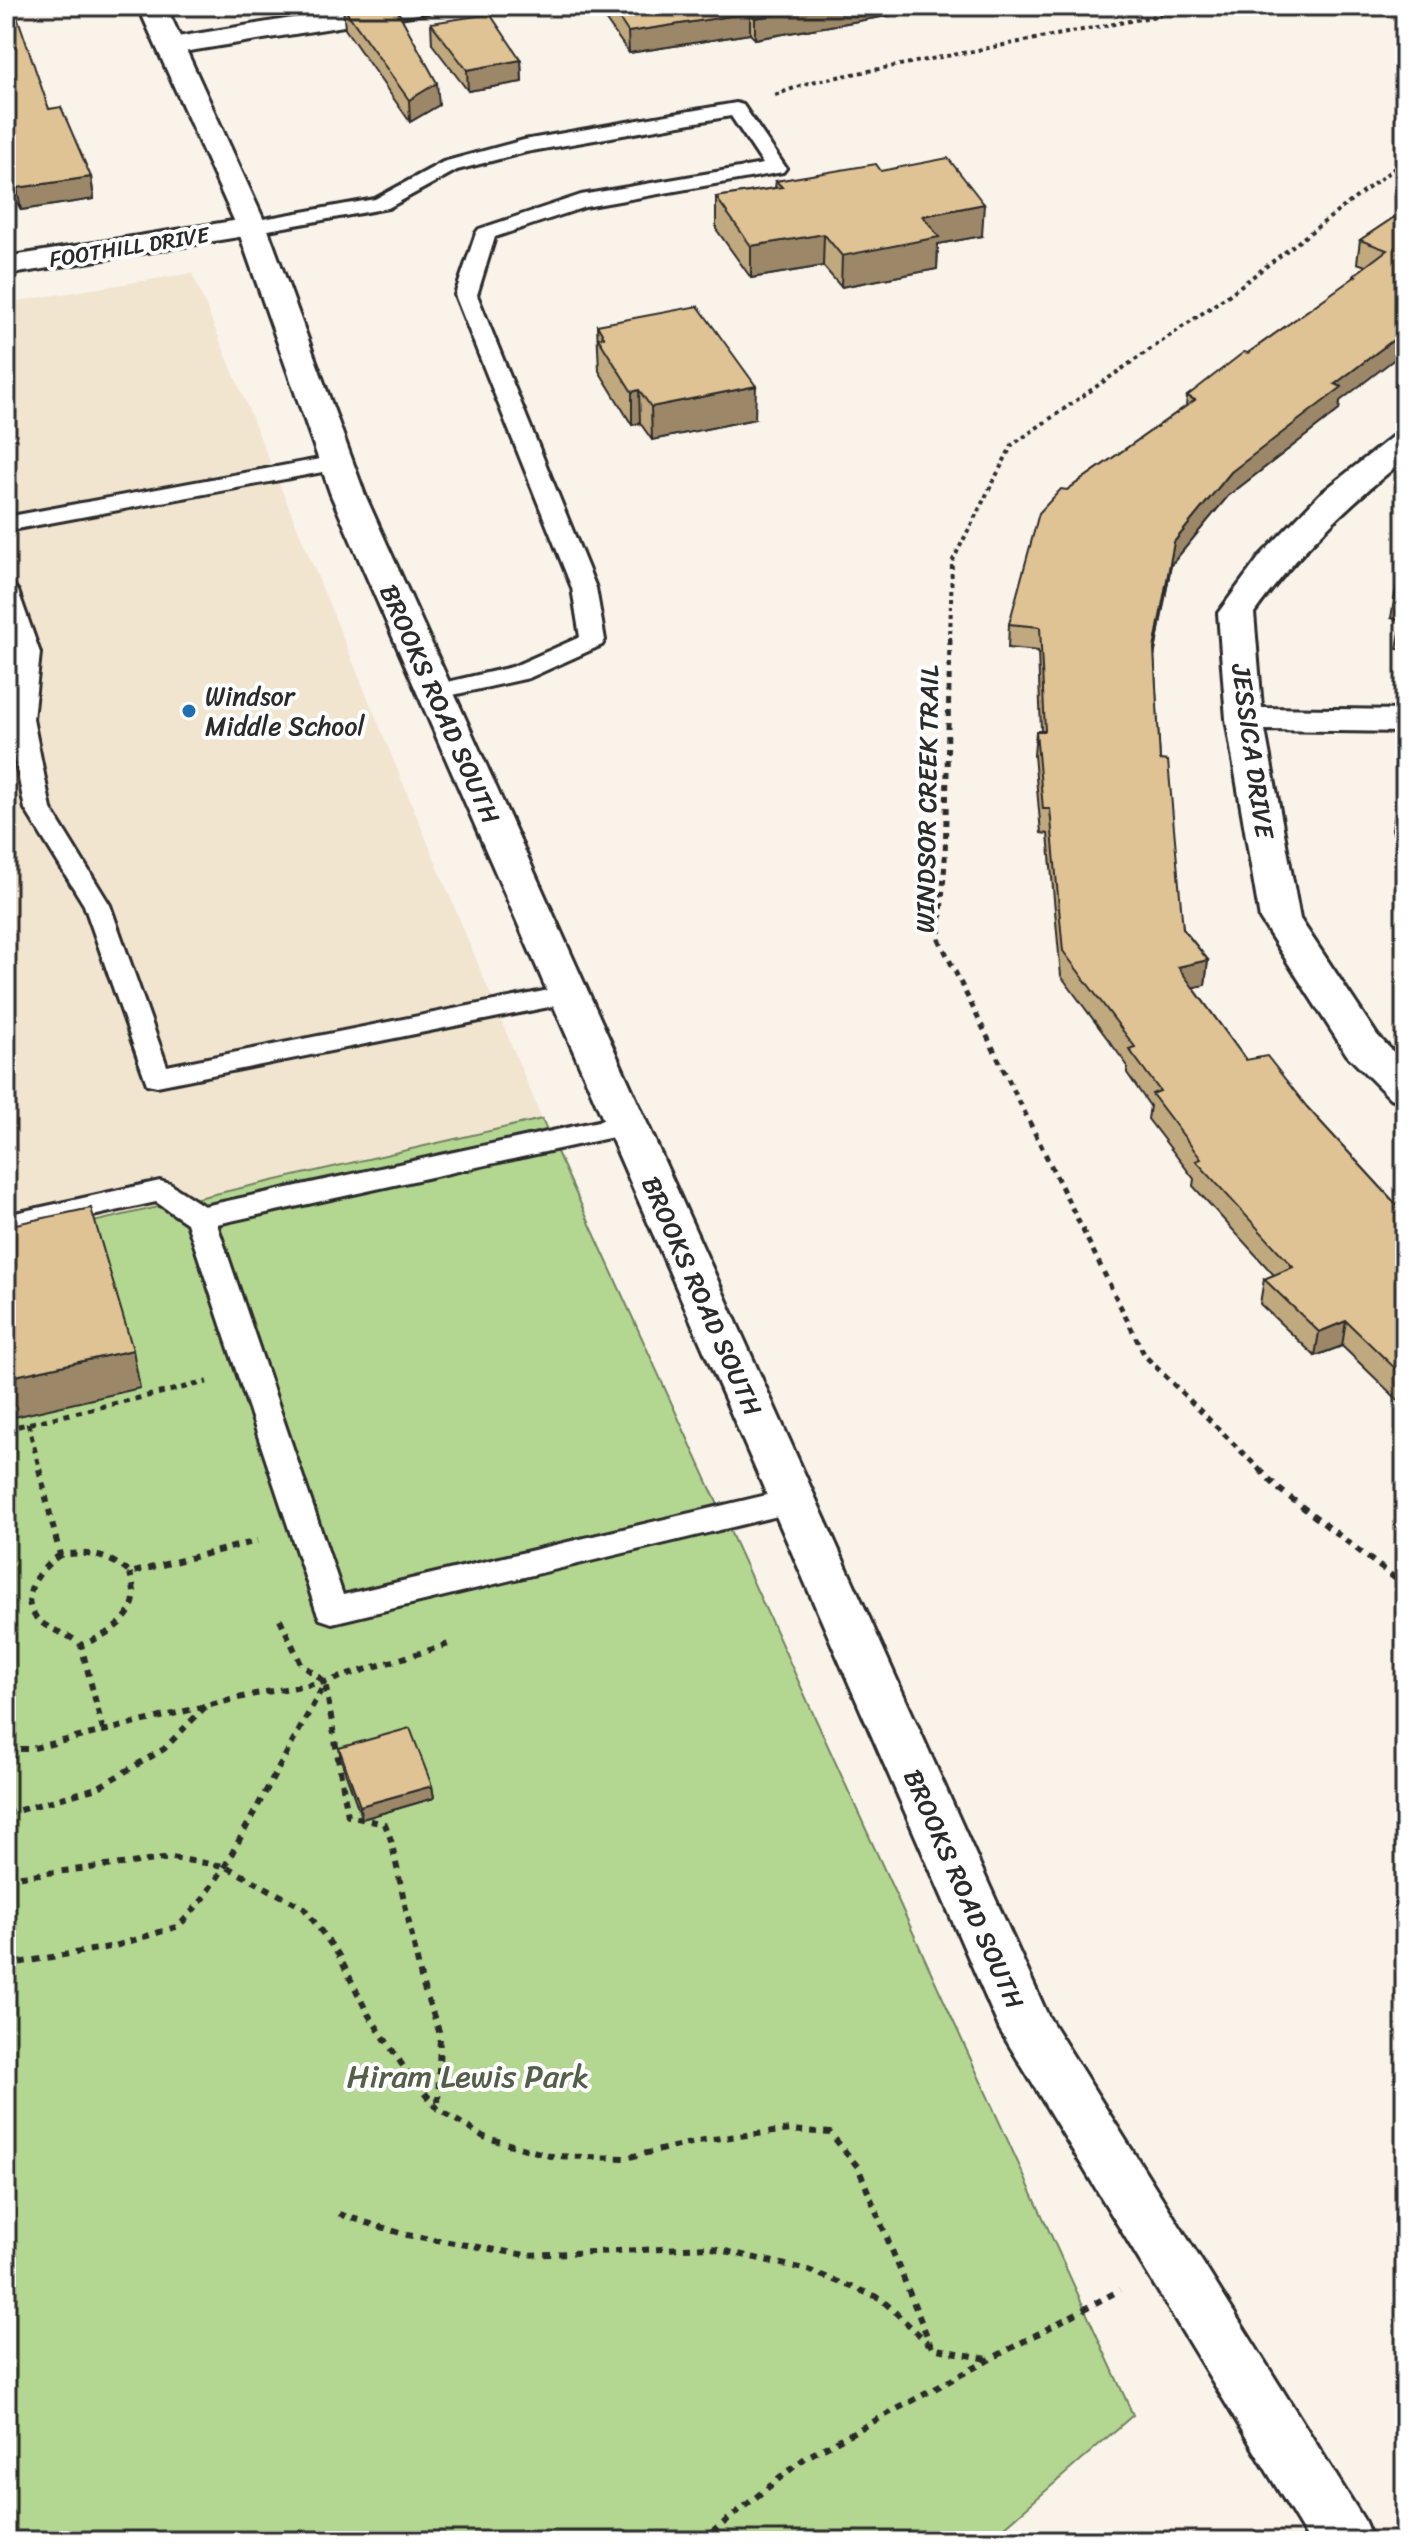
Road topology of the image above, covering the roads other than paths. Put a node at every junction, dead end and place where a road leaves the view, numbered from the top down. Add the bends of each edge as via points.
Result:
1 (152, 6) edge
2 (418, 6) edge
3 (171, 46) junction
4 (252, 227) junction
5 (6, 266) edge
6 (1405, 443) edge
7 (336, 463) junction
8 (6, 524) edge
9 (6, 591) edge
10 (435, 692) junction
11 (1244, 719) junction
12 (1405, 721) edge
13 (569, 995) junction
14 (1405, 1088) edge
15 (626, 1125) junction
16 (200, 1217) junction
17 (6, 1225) edge
18 (792, 1501) junction
19 (1343, 2541) edge

1 - 3 street, BROOKS ROAD SOUTH
2 - 3 street
3 - 4 street, BROOKS ROAD SOUTH
4 - 5 street, FOOTHILL DRIVE
4 - 7 street, BROOKS ROAD SOUTH
4 - 10 lane via 381,204 450,166 524,146 736,109 776,168 581,201 486,233 466,295 584,588 593,640 520,673
6 - 11 street, JESSICA DRIVE via 1332,501 1273,562 1236,613
7 - 8 lane
7 - 10 street, BROOKS ROAD SOUTH
9 - 13 lane via 28,653 20,719 38,809 97,905 157,1077
10 - 13 street, BROOKS ROAD SOUTH
11 - 12 street
11 - 14 street, JESSICA DRIVE via 1280,919 1362,1045
13 - 15 street, BROOKS ROAD SOUTH
15 - 16 lane
15 - 18 street, BROOKS ROAD SOUTH
16 - 17 lane via 160,1191
16 - 18 lane via 332,1610
18 - 19 street, BROOKS ROAD SOUTH via 1027,2030

